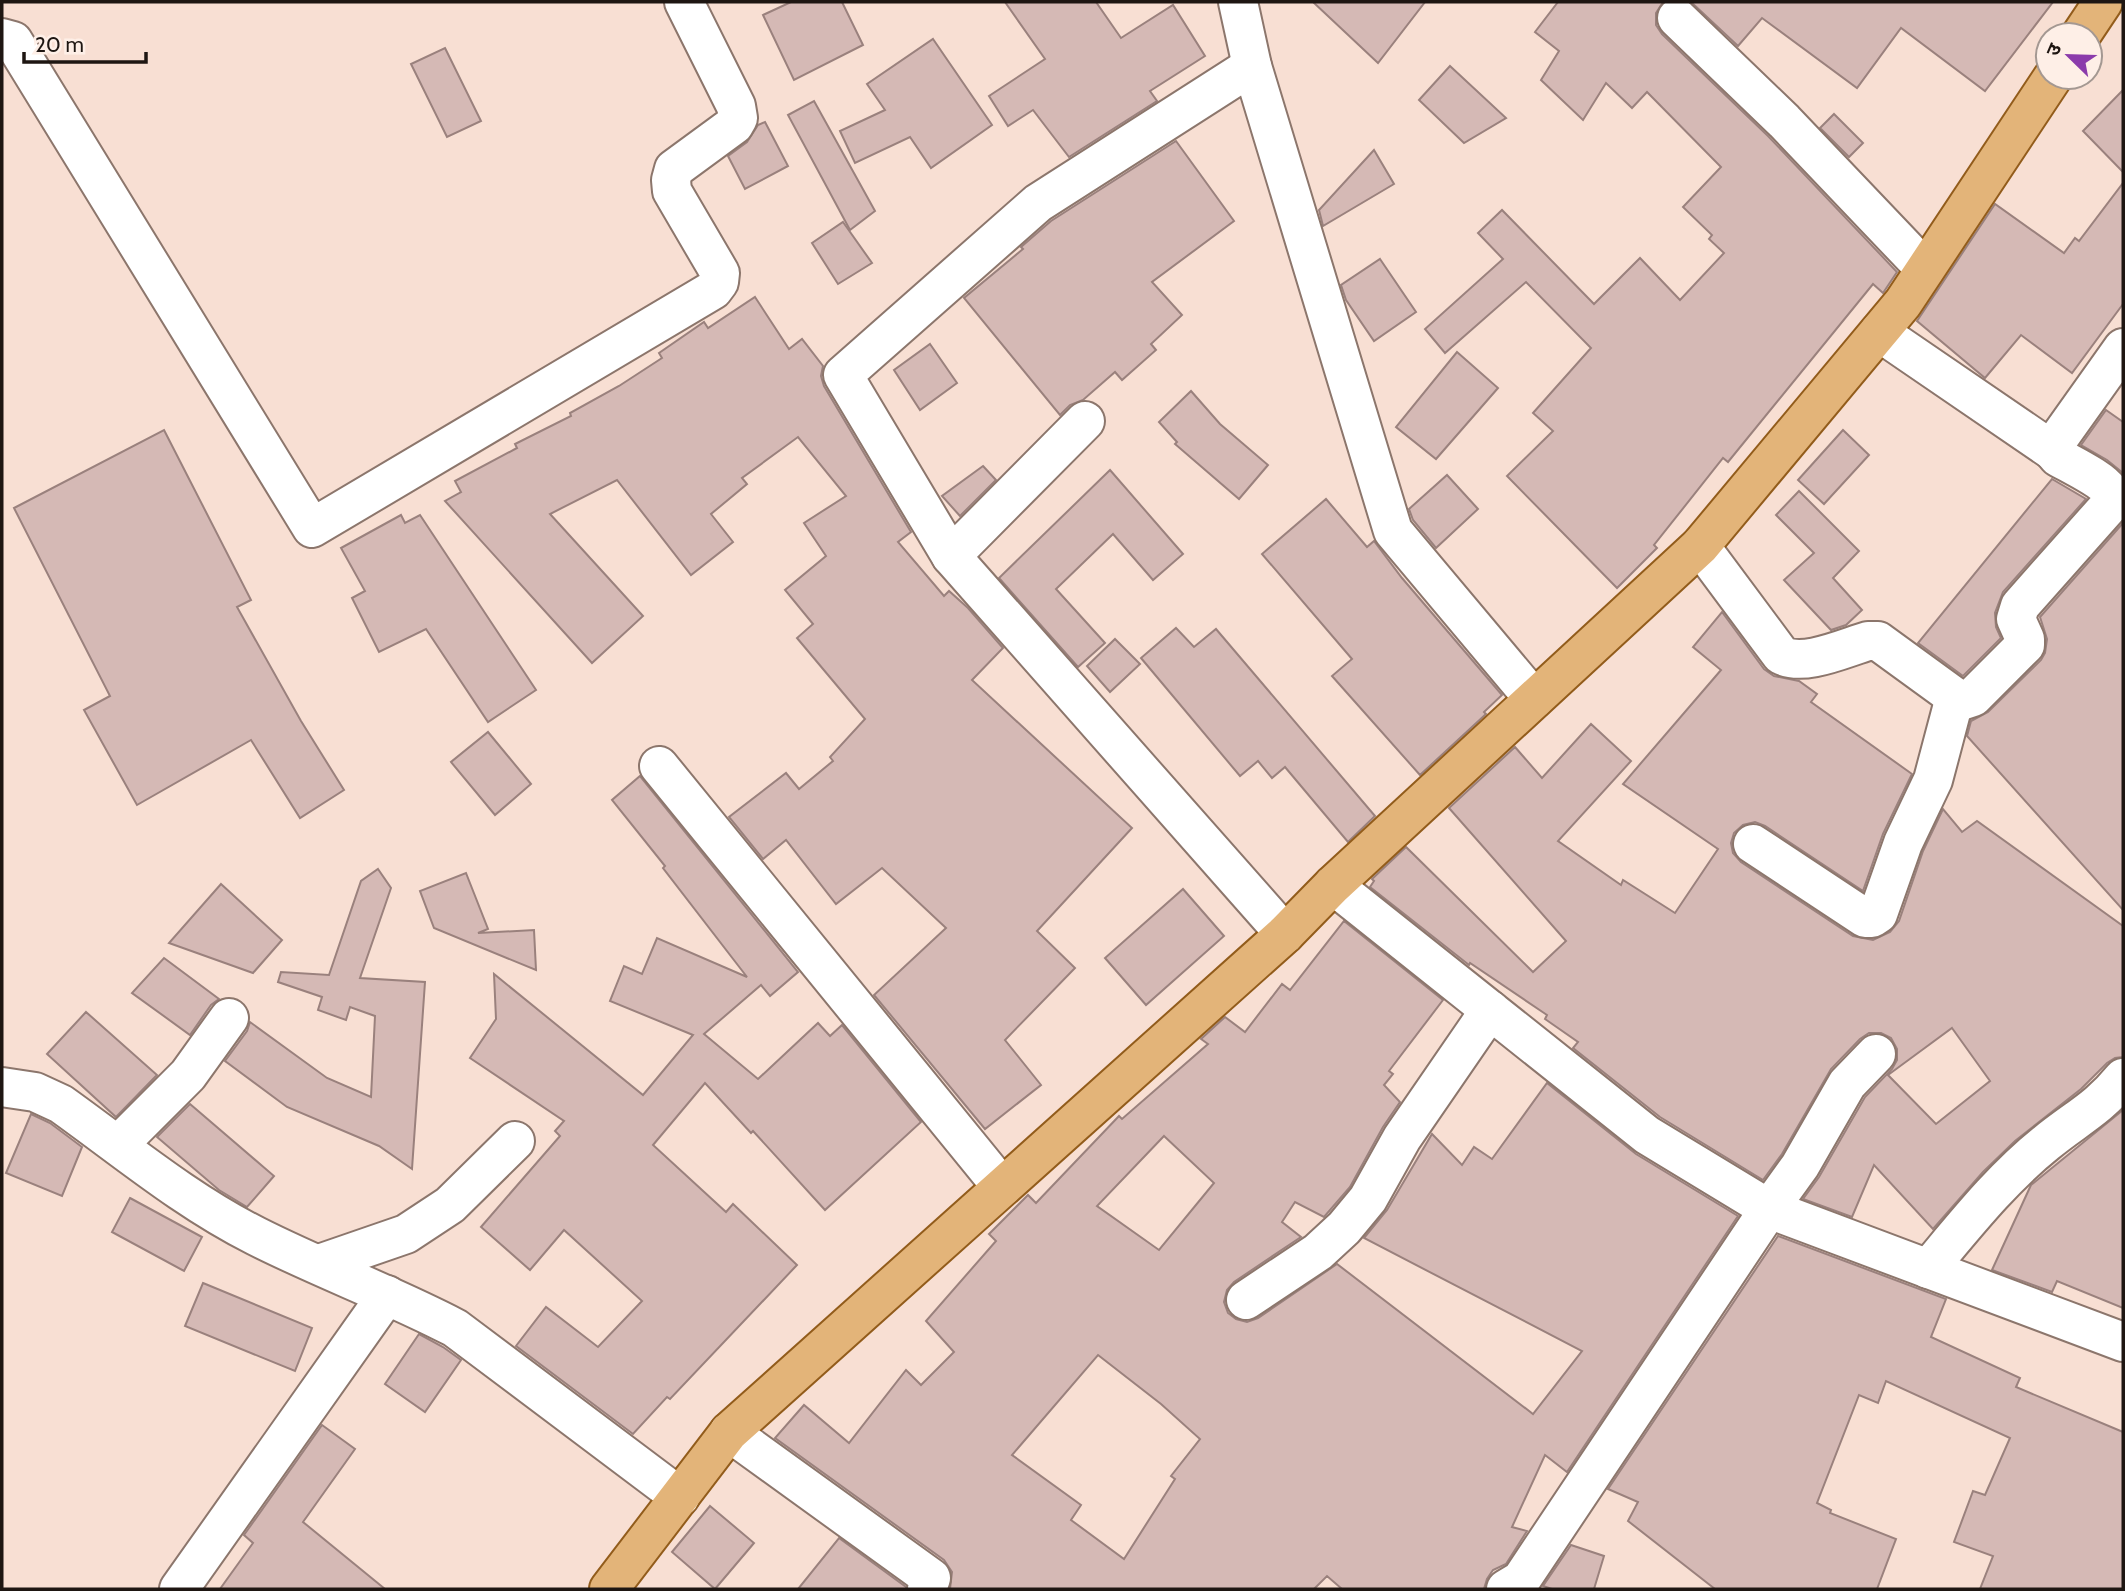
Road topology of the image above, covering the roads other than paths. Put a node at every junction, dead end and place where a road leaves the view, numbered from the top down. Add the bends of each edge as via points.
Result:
1 (684, 2) edge
2 (1238, 2) edge
3 (2103, 2) edge
4 (1676, 18) dead end
5 (2090, 21) edge
6 (2, 38) edge
7 (1252, 66) junction
8 (2044, 91) edge
9 (1925, 269) junction
10 (1879, 332) junction
11 (2123, 348) edge
12 (1085, 421) dead end
13 (2053, 451) junction
14 (2117, 493) edge
15 (1700, 546) junction
16 (951, 556) junction
17 (1955, 697) junction
18 (1534, 699) junction
19 (659, 766) dead end
20 (1753, 844) dead end
21 (1334, 885) junction
22 (1285, 934) junction
23 (1490, 1010) junction
24 (229, 1018) dead end
25 (1876, 1054) dead end
26 (2123, 1077) edge
27 (2, 1087) edge
28 (515, 1141) dead end
29 (118, 1145) junction
30 (1002, 1187) junction
31 (1769, 1209) junction
32 (319, 1264) junction
33 (1928, 1269) junction
34 (387, 1295) junction
35 (1246, 1300) dead end
36 (2123, 1342) edge
37 (729, 1432) junction
38 (680, 1497) junction
39 (1517, 1586) edge
40 (179, 1589) edge
41 (609, 1589) edge
42 (927, 1589) edge

1 - 6 street via 738,118 674,169 671,180 672,191 720,273 719,282 702,297 312,528 13,41
2 - 7 street
3 - 5 main road
4 - 9 street via 1801,139
7 - 16 street via 1038,203 843,375
7 - 18 street via 1393,531
8 - 9 main road
9 - 10 main road
10 - 13 street
10 - 15 main road
11 - 13 street via 2058,437
12 - 16 street
13 - 14 street
14 - 17 street via 2020,606 2016,620 2025,639 2021,649 1980,692 1964,700
15 - 17 street via 1781,655 1802,660 1878,641
15 - 18 main road
16 - 22 street
17 - 20 street via 1933,780 1903,843 1878,914 1865,918
18 - 21 main road
19 - 30 street
21 - 22 main road
21 - 23 street
22 - 30 main road
23 - 31 street via 1647,1135
23 - 35 street via 1402,1138 1368,1199 1344,1228 1318,1252
24 - 29 street via 188,1075
25 - 31 street via 1847,1084 1806,1157
26 - 33 street via 2103,1101 2046,1143 1994,1192
27 - 29 street via 36,1092 61,1104
28 - 32 street via 450,1205 407,1234
29 - 32 street via 255,1236
30 - 37 main road
31 - 33 street
31 - 39 street
32 - 34 street
33 - 36 street
34 - 38 street via 455,1328
34 - 40 street
37 - 38 main road
37 - 42 street via 931,1578
38 - 41 main road

